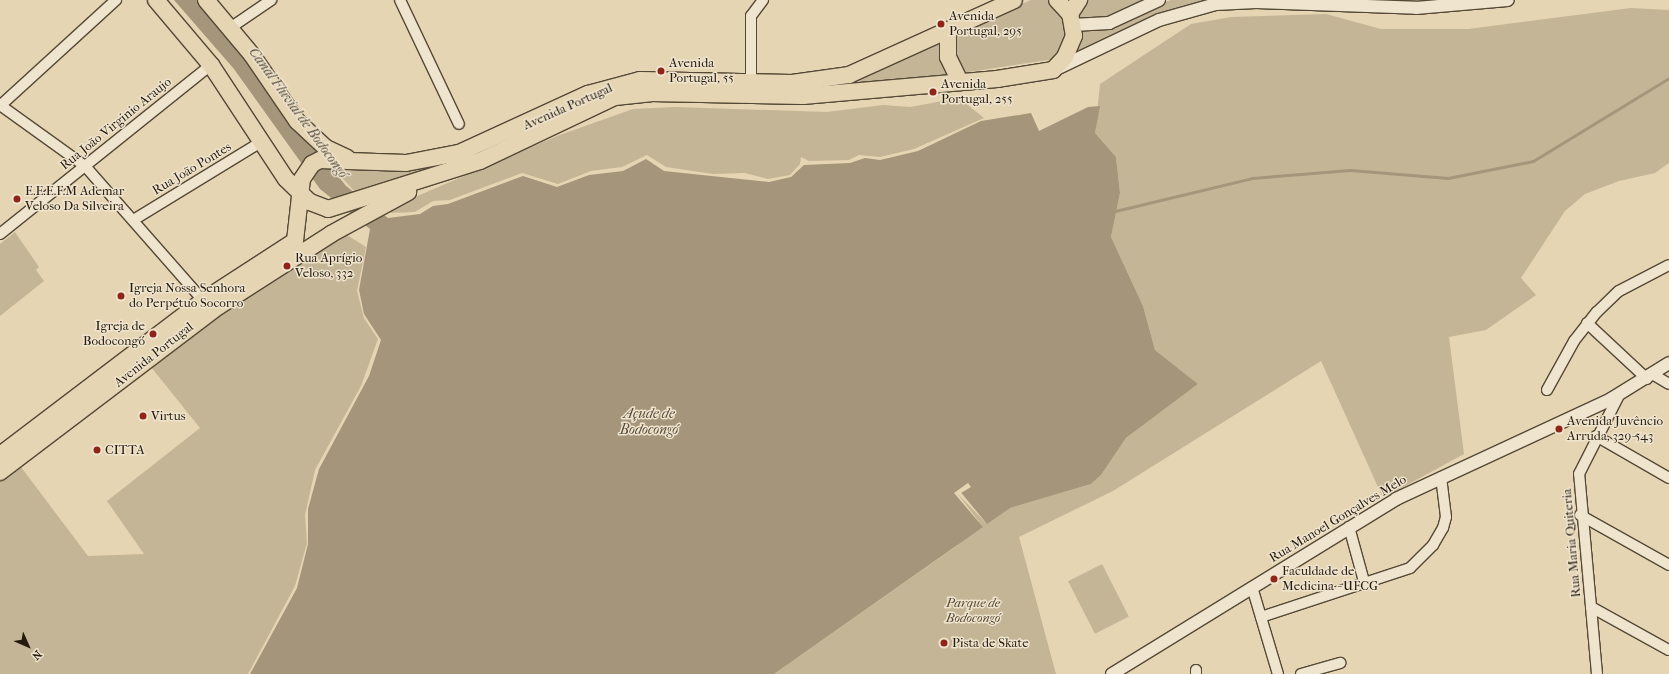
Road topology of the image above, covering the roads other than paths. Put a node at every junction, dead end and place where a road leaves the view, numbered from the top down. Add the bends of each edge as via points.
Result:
1 (116, 0) edge
2 (156, 0) edge
3 (206, 0) edge
4 (271, 0) edge
5 (400, 0) edge
6 (763, 0) edge
7 (1014, 0) edge
8 (1057, 0) edge
9 (1079, 0) edge
10 (1159, 0) edge
11 (1508, 0) edge
12 (1072, 19) junction
13 (230, 28) junction
14 (948, 30) junction
15 (210, 65) junction
16 (1053, 70) junction
17 (751, 82) junction
18 (960, 82) junction
19 (0, 105) edge
20 (459, 124) dead end
21 (263, 141) junction
22 (352, 160) junction
23 (85, 166) junction
24 (304, 192) junction
25 (374, 202) junction
26 (135, 219) junction
27 (0, 234) edge
28 (1669, 265) edge
29 (207, 306) junction
30 (1587, 323) junction
31 (1669, 363) edge
32 (1650, 377) junction
33 (1669, 384) edge
34 (1547, 390) dead end
35 (1619, 395) junction
36 (1596, 436) junction
37 (0, 455) edge
38 (0, 472) edge
39 (1441, 477) junction
40 (1669, 478) edge
41 (1580, 515) junction
42 (1349, 527) junction
43 (1669, 565) edge
44 (1365, 585) junction
45 (1252, 587) junction
46 (1591, 607) junction
47 (1261, 617) junction
48 (1669, 650) edge
49 (1340, 663) dead end
50 (1112, 674) edge
51 (1278, 674) edge
52 (1301, 674) edge
53 (1597, 674) edge

1 - 19 street
2 - 15 main road
3 - 13 main road
4 - 13 street
5 - 20 street
6 - 17 street via 751,16
7 - 14 main road, Avenida Portugal
8 - 12 main road
9 - 12 main road
10 - 12 street via 1109,23
11 - 16 street via 1416,8 1256,2 1216,4 1159,20
12 - 16 main road via 1071,47
13 - 22 main road via 297,121 326,148
14 - 17 main road, Avenida Portugal via 849,75 792,84
14 - 18 main road via 948,57
15 - 21 main road
15 - 23 street, Rua João Virginio Araujo
16 - 18 main road, Avenida Portugal
17 - 22 main road, Avenida Portugal via 640,80 616,85 459,153 406,163
18 - 25 main road, Avenida Portugal via 795,96 627,95 595,104 524,141
19 - 23 street
21 - 24 main road
21 - 26 street, Rua João Pontes
22 - 24 main road, Avenida Portugal via 329,159 312,164
23 - 26 street
23 - 27 street, Rua João Virginio Araujo
24 - 25 main road, Avenida Portugal via 328,210
24 - 29 main road, Avenida Portugal via 295,241
25 - 29 main road, Avenida Portugal via 331,234
26 - 29 street
28 - 30 street via 1619,291
29 - 37 main road, Avenida Portugal
29 - 38 main road, Avenida Portugal
30 - 32 street
30 - 34 street
31 - 32 street, Rua Manoel Gonçalves Melo
32 - 33 street
32 - 35 street, Rua Manoel Gonçalves Melo
35 - 36 street, Rua Maria Quiteria
35 - 39 street, Rua Manoel Gonçalves Melo
36 - 40 street
36 - 41 street, Rua Maria Quiteria via 1579,474
39 - 42 street, Rua Manoel Gonçalves Melo
39 - 44 street via 1446,517 1433,545 1410,568
41 - 43 street
41 - 46 street, Rua Maria Quiteria
42 - 44 street
42 - 45 street, Rua Manoel Gonçalves Melo
44 - 47 street
45 - 47 street
45 - 50 street, Rua Manoel Gonçalves Melo
46 - 48 street
46 - 53 street, Rua Maria Quiteria
47 - 51 street
49 - 52 street

